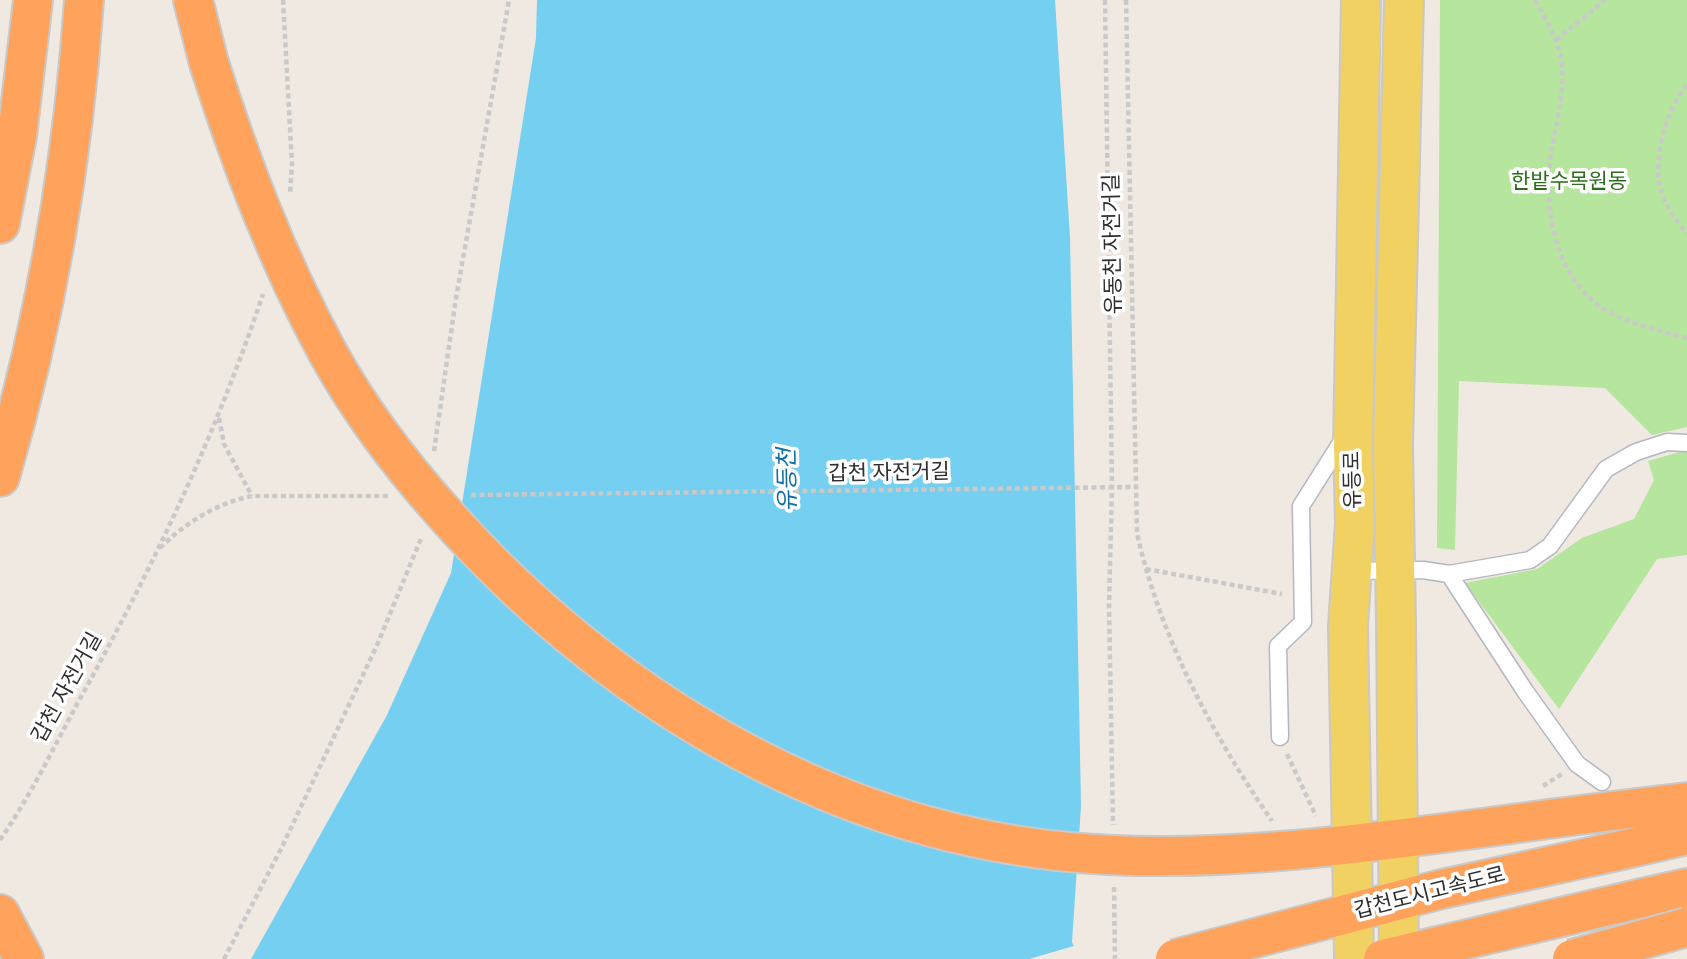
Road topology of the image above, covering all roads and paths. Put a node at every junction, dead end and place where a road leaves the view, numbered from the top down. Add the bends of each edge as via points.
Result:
1 (33, 0) edge
2 (84, 0) edge
3 (193, 0) edge
4 (1105, 0) edge
5 (1126, 0) edge
6 (1361, 0) edge
7 (1404, 0) edge
8 (1535, 0) edge
9 (1605, 0) edge
10 (1556, 40) junction
11 (1687, 85) edge
12 (0, 224) edge
13 (1687, 234) edge
14 (1687, 338) edge
15 (1353, 428) junction
16 (1687, 443) edge
17 (0, 477) edge
18 (1112, 487) junction
19 (1135, 487) junction
20 (252, 496) junction
21 (401, 496) dead end
22 (465, 496) dead end
23 (160, 548) junction
24 (1395, 559) junction
25 (1145, 569) junction
26 (1351, 571) junction
27 (1449, 574) junction
28 (1303, 598) junction
29 (1199, 698) dead end
30 (1280, 737) joint
31 (1607, 796) junction
32 (1687, 802) edge
33 (1320, 825) dead end
34 (1687, 835) edge
35 (1113, 836) dead end
36 (0, 840) edge
37 (1114, 877) dead end
38 (1687, 888) edge
39 (0, 914) edge
40 (1687, 927) edge
41 (24, 959) edge
42 (1115, 959) edge
43 (1175, 959) edge
44 (1354, 959) edge
45 (1383, 959) edge
46 (1399, 959) edge
47 (1572, 959) edge

1 - 12 highway via 17,136
2 - 17 highway via 72,145 58,234 44,311
3 - 31 highway, bridge via 209,64 268,233 330,356 411,477 484,559 555,626 622,678 700,728 776,769 857,804 996,841 1059,851 1139,856 1240,852
4 - 18 path
5 - 19 path, 유동천 자전거길
6 - 15 main road, 유등로
7 - 24 main road, 유등로
8 - 10 path
9 - 10 path
10 - 14 path via 1562,61 1550,163 1550,208 1560,253 1575,285 1610,312
11 - 13 path via 1674,103 1659,162 1664,197
15 - 26 main road, 유등로
15 - 28 lane via 1301,506
16 - 27 lane via 1667,442 1606,468 1550,546 1530,559
18 - 19 path, 갑천 자전거길
18 - 22 path, 갑천 자전거길
18 - 35 path
19 - 25 path via 1137,533
20 - 21 path, 갑천 자전거길
20 - 23 path, 갑천 자전거길 via 233,500 179,529
20 - 23 path, 갑천 자전거길 via 224,444 219,418
23 - 36 path, 갑천 자전거길
24 - 26 lane
24 - 27 lane
24 - 46 main road, 유등로, bridge
25 - 28 path
25 - 29 path
26 - 44 main road, 유등로, bridge
27 - 31 lane via 1525,691 1577,764
28 - 30 lane via 1303,622 1278,646
30 - 33 path
31 - 32 highway
34 - 43 highway, 갑천도시고속도로, bridge via 1442,889
37 - 42 path
38 - 45 highway, bridge
39 - 41 highway
40 - 47 highway, bridge

